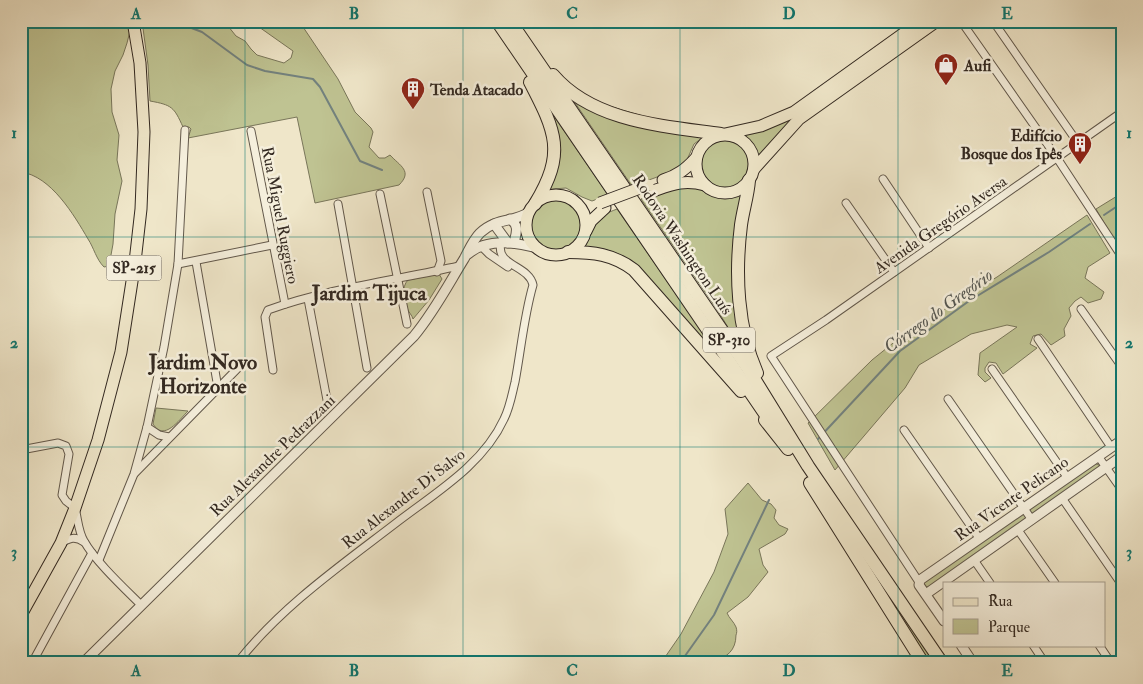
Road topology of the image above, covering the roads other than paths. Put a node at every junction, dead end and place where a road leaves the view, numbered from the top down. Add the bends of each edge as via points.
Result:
1 (133, 21) edge
2 (921, 21) edge
3 (937, 21) edge
4 (961, 21) edge
5 (993, 21) edge
6 (505, 24) edge
7 (1122, 112) edge
8 (185, 130) dead end
9 (251, 131) dead end
10 (723, 134) junction
11 (1078, 143) junction
12 (696, 158) junction
13 (1057, 158) junction
14 (752, 174) junction
15 (883, 180) dead end
16 (705, 185) junction
17 (649, 188) junction
18 (427, 192) dead end
19 (380, 194) dead end
20 (569, 198) junction
21 (846, 203) dead end
22 (338, 204) dead end
23 (602, 206) junction
24 (532, 208) junction
25 (510, 219) junction
26 (494, 224) junction
27 (481, 232) junction
28 (585, 232) junction
29 (507, 243) junction
30 (272, 245) junction
31 (481, 246) junction
32 (537, 248) junction
33 (929, 248) junction
34 (568, 252) junction
35 (1121, 252) edge
36 (466, 256) junction
37 (196, 262) junction
38 (178, 264) junction
39 (459, 266) junction
40 (438, 271) junction
41 (894, 272) junction
42 (399, 278) junction
43 (451, 281) junction
44 (354, 287) junction
45 (532, 289) junction
46 (308, 299) junction
47 (285, 304) junction
48 (1081, 309) dead end
49 (407, 324) dead end
50 (1038, 340) dead end
51 (1122, 367) edge
52 (238, 368) dead end
53 (367, 368) dead end
54 (992, 369) dead end
55 (273, 370) dead end
56 (218, 388) junction
57 (948, 399) dead end
58 (327, 400) dead end
59 (774, 412) junction
60 (147, 428) junction
61 (904, 430) dead end
62 (169, 437) junction
63 (1122, 440) edge
64 (1111, 447) junction
65 (788, 449) junction
66 (21, 450) edge
67 (1098, 456) junction
68 (1122, 456) edge
69 (1106, 467) junction
70 (134, 474) junction
71 (1067, 478) junction
72 (1122, 490) edge
73 (1062, 498) junction
74 (1023, 507) junction
75 (75, 508) junction
76 (1032, 520) junction
77 (1018, 530) junction
78 (979, 538) junction
79 (84, 542) junction
80 (61, 543) junction
81 (92, 553) junction
82 (99, 560) junction
83 (974, 560) junction
84 (919, 582) junction
85 (989, 582) edge
86 (1054, 582) edge
87 (1122, 585) edge
88 (926, 594) junction
89 (141, 605) junction
90 (21, 615) edge
91 (943, 620) edge
92 (962, 646) edge
93 (1034, 646) edge
94 (1099, 646) edge
95 (32, 663) edge
96 (83, 663) edge
97 (237, 663) edge
98 (923, 663) edge
99 (942, 663) edge
100 (973, 663) edge
101 (1045, 663) edge
102 (1111, 663) edge

1 - 75 main road, SP-215 via 140,63 144,132 135,262 110,396
2 - 10 main road via 794,112 761,126
3 - 14 main road via 799,119
4 - 13 street
5 - 11 street
6 - 10 highway via 557,79 591,106 628,118 690,131
6 - 24 highway via 553,136 552,170
6 - 59 highway, Rodovia Washington Luís / SP-310 via 722,330
6 - 65 highway, Rodovia Washington Luís / SP-310
7 - 11 street, Avenida Gregório Aversa
8 - 38 street
9 - 30 street, Rua Miguel Ruggiero
10 - 12 main road via 705,142
10 - 14 main road via 735,136 751,149 754,158
11 - 13 street, Avenida Gregório Aversa
12 - 16 main road via 697,173
12 - 17 main road via 677,175
13 - 33 street, Avenida Gregório Aversa
13 - 35 street
14 - 16 main road via 742,188 733,192 713,191
14 - 59 highway via 739,243 740,304 754,366
15 - 33 street
16 - 17 main road via 682,182
17 - 23 main road, bridge
18 - 40 street via 441,261
19 - 42 street
20 - 23 main road via 587,205
20 - 24 main road via 555,195 540,199
20 - 28 main road via 583,212
21 - 41 street
22 - 44 street
23 - 28 main road
24 - 25 street, Rua Alexandre Pedrazzani via 523,217
24 - 32 main road via 526,222 527,232
25 - 26 street, Rua Alexandre Pedrazzani
25 - 29 street via 517,231
26 - 27 street, Rua Alexandre Pedrazzani
26 - 29 street
27 - 31 street
27 - 36 street, Rua Alexandre Pedrazzani
28 - 34 main road
29 - 31 street, Rua Alexandre Pedrazzani
29 - 32 street, Rua Alexandre Pedrazzani via 519,242
29 - 45 street via 499,250 502,256 528,275 533,283
30 - 37 street
30 - 47 street, Rua Miguel Ruggiero
31 - 36 street, Rua Alexandre Pedrazzani
31 - 45 street via 523,276
32 - 34 main road via 552,254
33 - 41 street, Avenida Gregório Aversa
34 - 65 highway via 608,255 634,270 745,395
36 - 39 street, Rua Alexandre Pedrazzani
37 - 38 street
37 - 56 street
38 - 60 street
39 - 40 street
39 - 43 street, Rua Alexandre Pedrazzani
40 - 42 street
40 - 43 street
41 - 84 street, Avenida Gregório Aversa via 771,356
42 - 44 street
42 - 49 street
43 - 89 street, Rua Alexandre Pedrazzani via 414,336
44 - 46 street
44 - 53 street
45 - 97 street, Rua Alexandre Di Salvo via 511,398 505,418 487,446 460,475 307,592
46 - 47 street
46 - 58 street
47 - 55 street via 268,310 265,318
48 - 51 street
50 - 64 street
52 - 56 street
54 - 71 street
56 - 62 street
57 - 74 street
59 - 99 highway, Rodovia Washington Luís / SP-310
60 - 62 street
60 - 70 street
61 - 78 street
62 - 70 street
63 - 64 street, Rua Vicente Pelicano
64 - 67 street, Rua Vicente Pelicano
65 - 98 highway, Rodovia Washington Luís / SP-310
66 - 75 street via 58,443 66,446 69,454 62,495
67 - 69 street
67 - 71 street, Rua Vicente Pelicano
68 - 69 street, Rua Vicente Pelicano
69 - 72 street
69 - 73 street, Rua Vicente Pelicano
70 - 82 street
71 - 74 street, Rua Vicente Pelicano
73 - 76 street, Rua Vicente Pelicano
73 - 87 street
74 - 76 street
74 - 78 street, Rua Vicente Pelicano
75 - 79 street
75 - 80 main road, SP-215
76 - 77 street, Rua Vicente Pelicano
77 - 83 street, Rua Vicente Pelicano
77 - 86 street
78 - 84 street, Rua Vicente Pelicano
79 - 80 street via 73,538
79 - 81 street
80 - 90 main road, SP-215
81 - 82 street
81 - 95 street
82 - 89 street
83 - 85 street
83 - 88 street, Rua Vicente Pelicano
84 - 88 street
88 - 91 street
89 - 96 street, Rua Alexandre Pedrazzani
92 - 100 street
93 - 101 street
94 - 102 street

